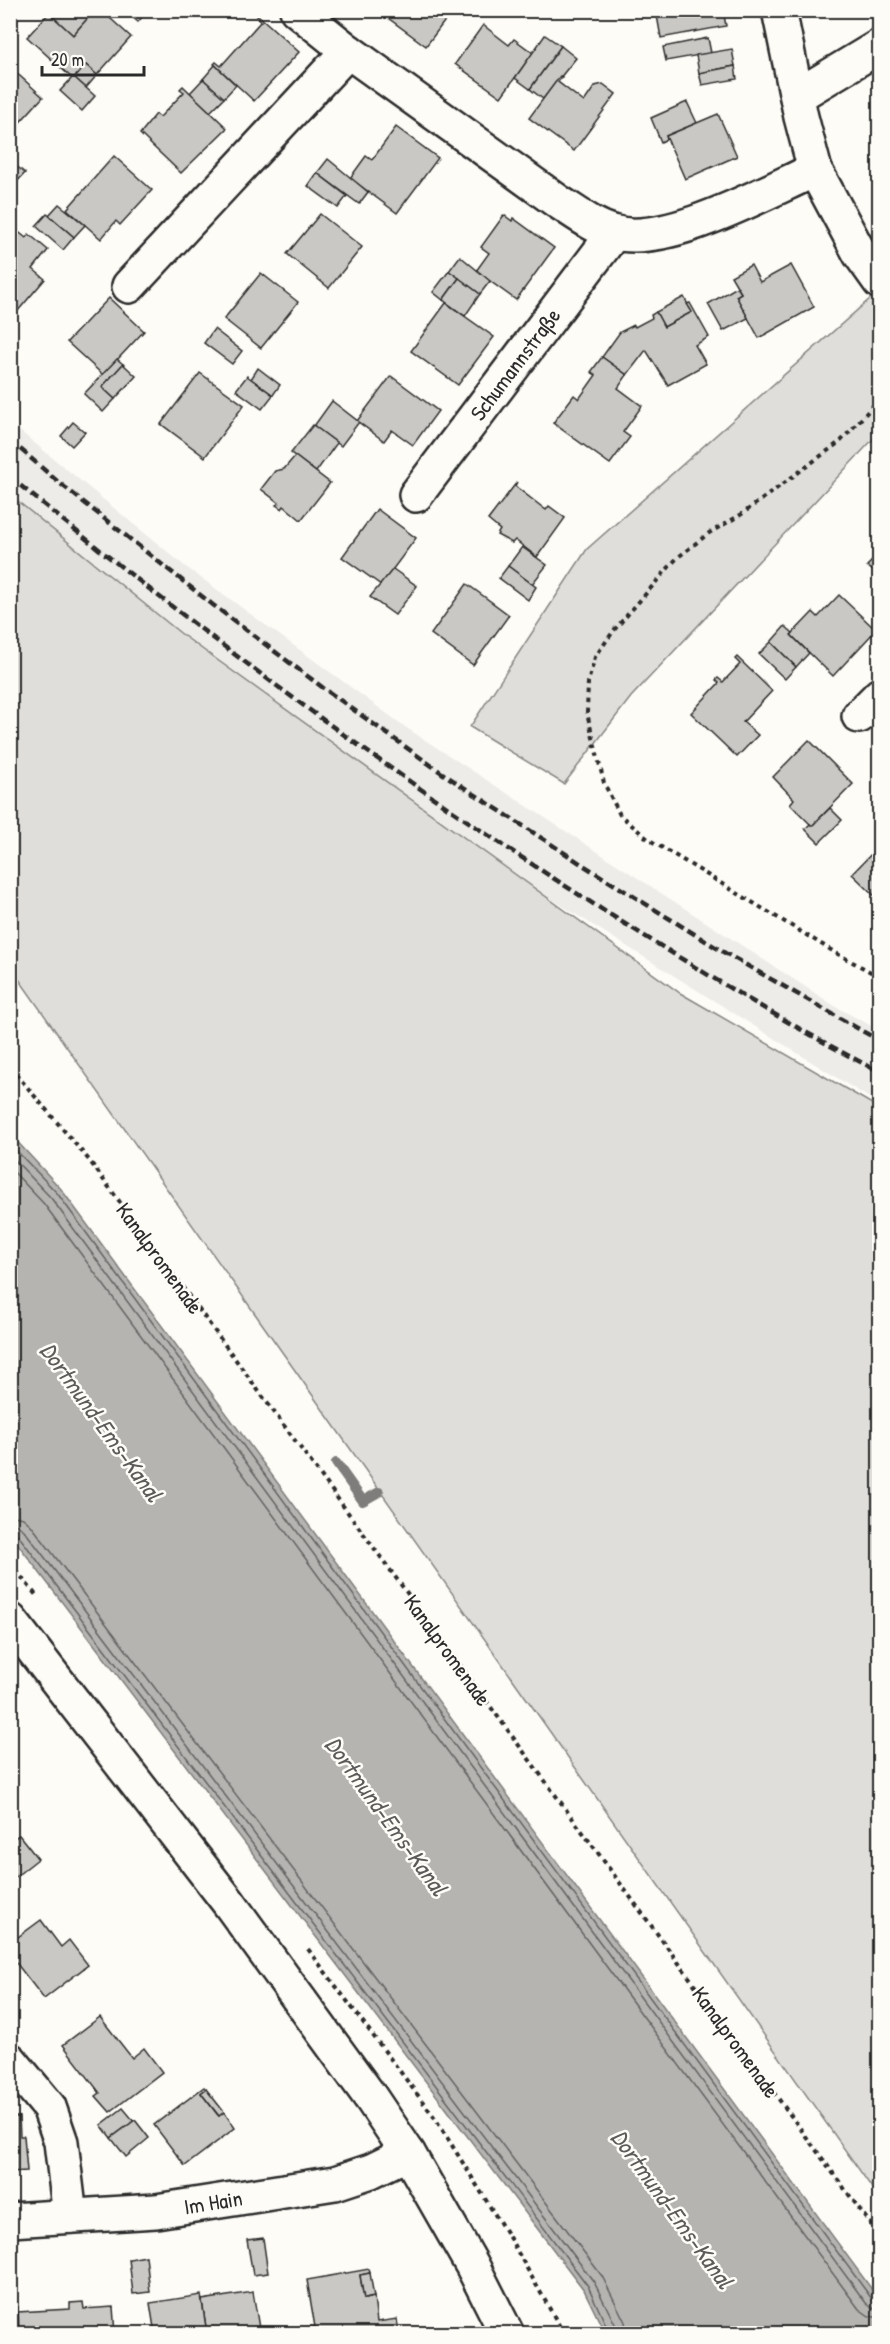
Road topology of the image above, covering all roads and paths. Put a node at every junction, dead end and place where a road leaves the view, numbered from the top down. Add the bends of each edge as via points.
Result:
1 (297, 10) edge
2 (779, 10) edge
3 (879, 46) edge
4 (348, 51) junction
5 (797, 96) junction
6 (815, 170) junction
7 (614, 233) junction
8 (879, 282) edge
9 (129, 286) dead end
10 (879, 398) edge
11 (417, 495) dead end
12 (879, 977) edge
13 (10, 1068) edge
14 (10, 1620) edge
15 (10, 2060) edge
16 (408, 2153) junction
17 (70, 2216) junction
18 (10, 2220) edge
19 (879, 2237) edge
20 (507, 2334) edge

1 - 4 street
2 - 5 street
3 - 5 street
4 - 7 street via 566,207
4 - 9 street
5 - 6 street
6 - 7 street via 698,222 643,236
6 - 8 street
7 - 11 street, Schumannstraße
10 - 12 path via 841,441 677,558 595,657 588,682 587,713 604,783 620,815 648,839
13 - 19 path, Kanalpromenade via 88,1160
14 - 16 street via 229,1903
15 - 17 street via 49,2108 62,2142
16 - 17 street, Im Hain via 334,2183 156,2211
16 - 20 street
17 - 18 street, Im Hain

